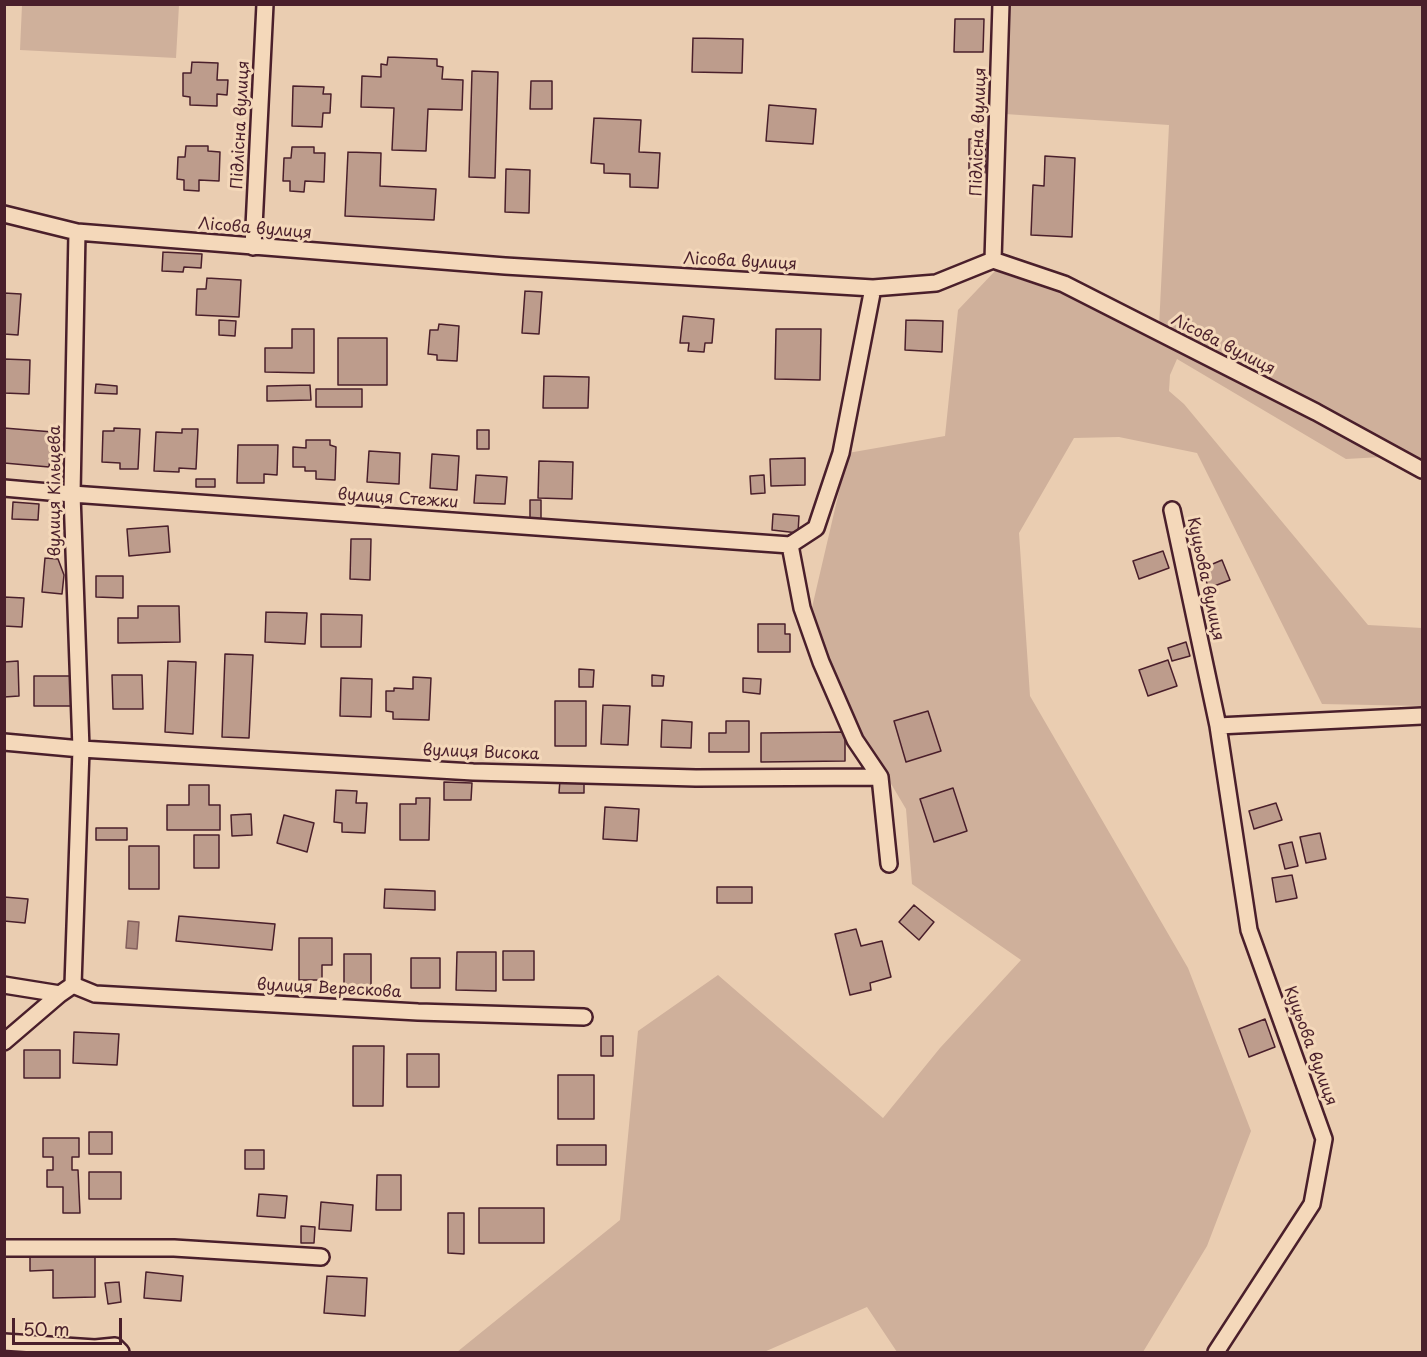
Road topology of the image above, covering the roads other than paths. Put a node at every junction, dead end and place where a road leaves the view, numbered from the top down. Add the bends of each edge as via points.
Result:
1 (265, 4) edge
2 (1000, 4) edge
3 (4, 214) edge
4 (77, 232) junction
5 (253, 247) junction
6 (993, 260) junction
7 (873, 288) junction
8 (1422, 470) edge
9 (4, 488) edge
10 (72, 494) junction
11 (1172, 510) dead end
12 (790, 545) junction
13 (1422, 716) edge
14 (1218, 726) junction
15 (4, 742) edge
16 (81, 749) junction
17 (880, 777) junction
18 (889, 864) dead end
19 (4, 985) edge
20 (66, 989) junction
21 (584, 1017) dead end
22 (4, 1042) edge
23 (4, 1248) edge
24 (321, 1257) dead end
25 (4, 1342) edge
26 (121, 1353) edge
27 (1216, 1353) edge

1 - 5 street, Підлісна вулиця
2 - 6 street, Підлісна вулиця
3 - 4 street, Лісова вулиця
4 - 5 street, Лісова вулиця
4 - 10 street, вулиця Кільцева
5 - 7 street, Лісова вулиця
6 - 7 street, Лісова вулиця via 936,284
6 - 8 street, Лісова вулиця via 1064,284
7 - 12 street via 841,453 816,528
9 - 10 street, вулиця Стежки
10 - 12 street, вулиця Стежки
10 - 16 street, вулиця Кільцева
11 - 14 street, Куцьова вулиця
12 - 17 street via 802,608 822,663 855,740
13 - 14 street
14 - 27 street, Куцьова вулиця via 1249,930 1324,1139 1311,1204
15 - 16 street
16 - 17 street, вулиця Висока via 473,772 696,778
16 - 20 street, вулиця Кільцева
17 - 18 street
19 - 20 street, вулиця Верескова
20 - 21 street, вулиця Верескова via 95,994 418,1012
20 - 22 street
23 - 24 street via 174,1248
25 - 26 street via 115,1346

